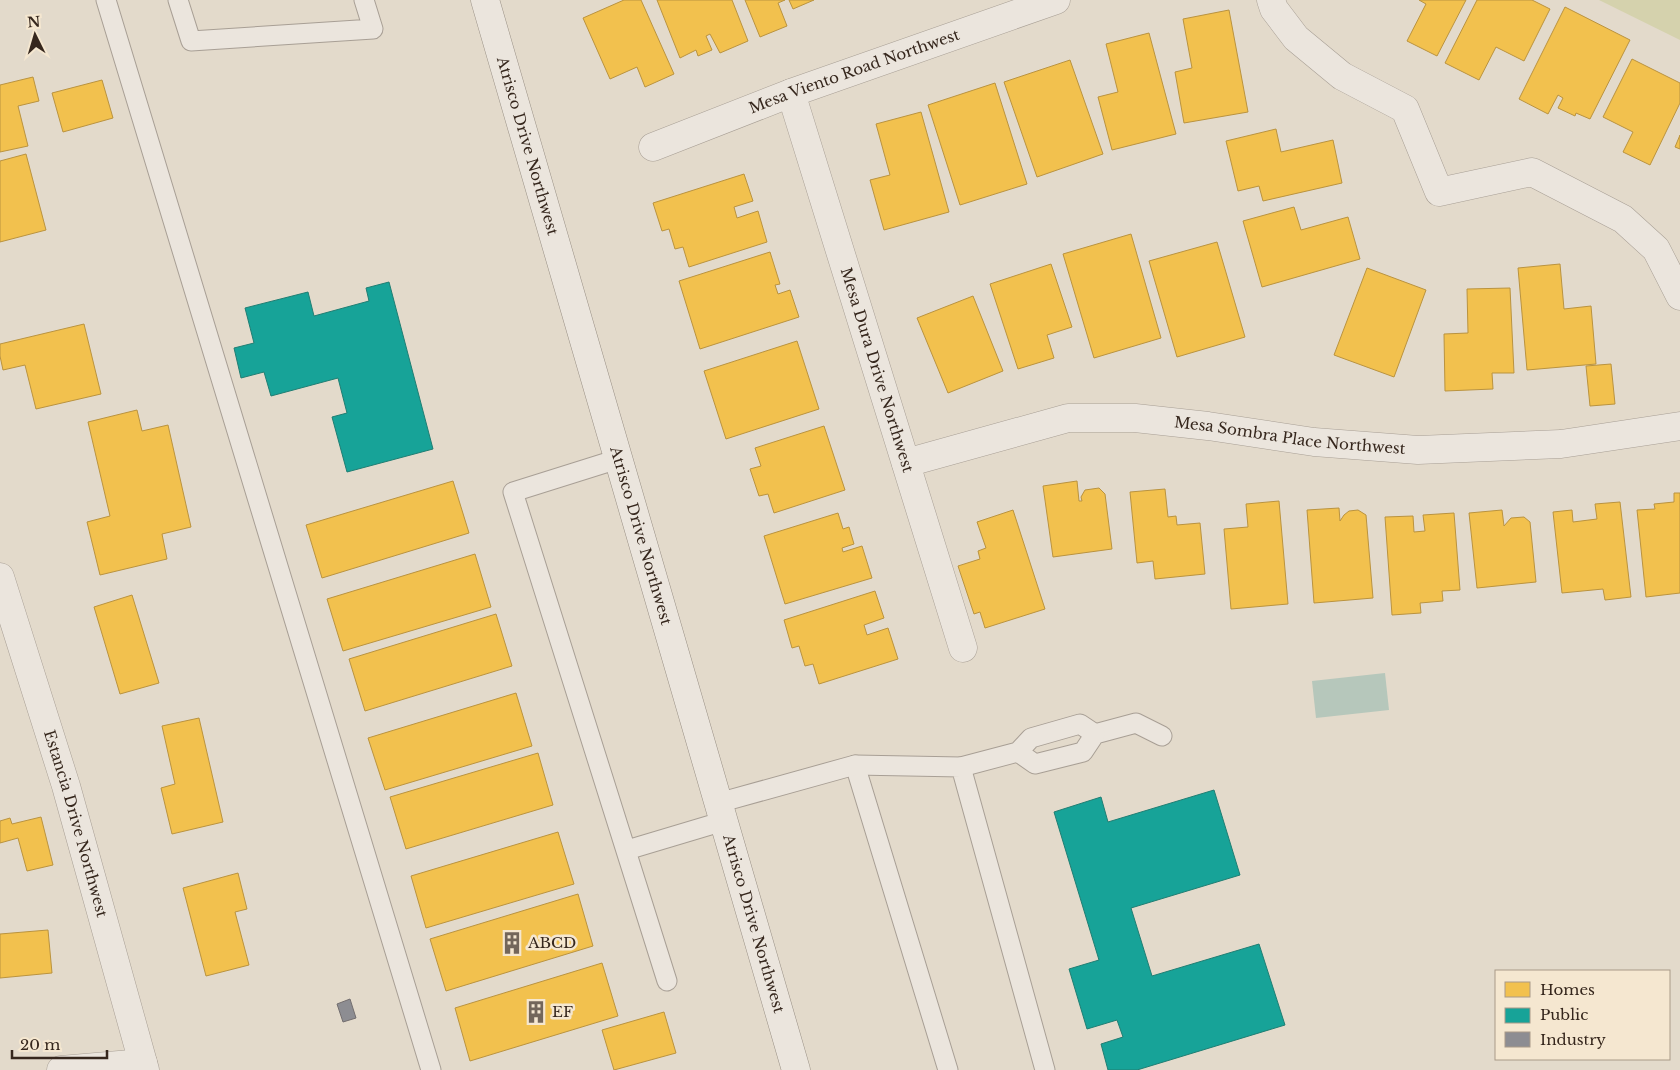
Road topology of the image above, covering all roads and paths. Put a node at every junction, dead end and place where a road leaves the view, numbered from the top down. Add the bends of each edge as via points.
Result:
1 (106, 0) edge
2 (178, 0) edge
3 (364, 0) edge
4 (485, 0) edge
5 (1055, 0) edge
6 (1271, 0) edge
7 (790, 93) junction
8 (653, 147) dead end
9 (1680, 296) edge
10 (1680, 426) edge
11 (618, 459) junction
12 (906, 463) junction
13 (0, 577) edge
14 (963, 648) dead end
15 (1096, 734) junction
16 (1162, 736) dead end
17 (1018, 752) junction
18 (855, 765) junction
19 (960, 767) junction
20 (721, 812) junction
21 (626, 850) junction
22 (667, 981) dead end
23 (144, 1066) edge
24 (61, 1070) edge
25 (431, 1070) edge
26 (796, 1070) edge
27 (948, 1070) edge
28 (1044, 1070) edge

1 - 25 lane
2 - 3 lane via 191,41 373,29
4 - 11 street, Atrisco Drive Northwest
5 - 7 street, Mesa Viento Road Northwest
6 - 9 street via 1296,38 1342,76 1405,109 1439,192 1532,172 1623,219 1656,249
7 - 8 street, Mesa Viento Road Northwest
7 - 12 street, Mesa Dura Drive Northwest
10 - 12 street, Mesa Sombra Place Northwest via 1561,444 1418,450 1314,442 1135,418 1068,418
11 - 20 street, Atrisco Drive Northwest
11 - 21 lane via 513,492
12 - 14 street, Mesa Dura Drive Northwest
13 - 23 street, Estancia Drive Northwest via 66,786
15 - 16 lane via 1136,723
15 - 17 lane via 1080,724 1031,738
15 - 17 lane via 1083,752 1035,764
17 - 19 lane
18 - 19 lane
18 - 20 lane via 780,784
18 - 27 lane
19 - 28 lane
20 - 21 lane
20 - 26 street, Atrisco Drive Northwest
21 - 22 lane
23 - 24 street

